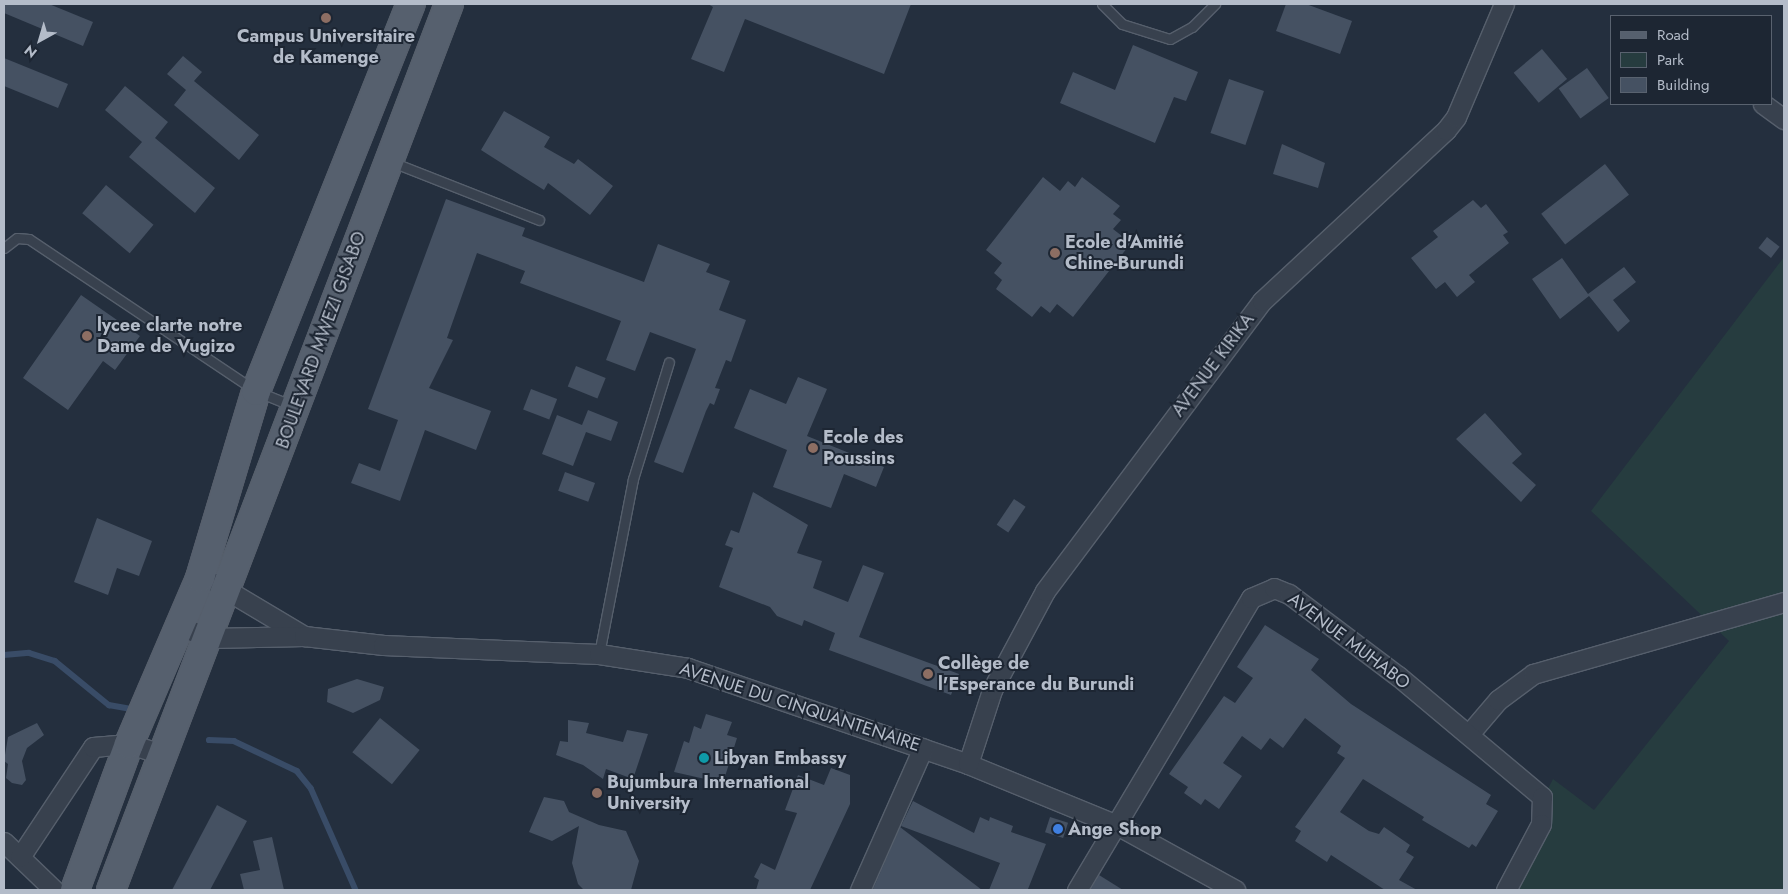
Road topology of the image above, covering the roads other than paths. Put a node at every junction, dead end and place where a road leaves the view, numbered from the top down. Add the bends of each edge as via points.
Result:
1 (411, 4) edge
2 (1102, 4) edge
3 (1215, 4) edge
4 (1504, 4) edge
5 (445, 5) edge
6 (1764, 105) edge
7 (1784, 118) edge
8 (388, 160) junction
9 (539, 220) dead end
10 (4, 248) edge
11 (669, 362) dead end
12 (256, 391) junction
13 (295, 408) junction
14 (200, 578) junction
15 (229, 589) junction
16 (1784, 602) edge
17 (179, 626) junction
18 (304, 636) junction
19 (210, 638) junction
20 (599, 654) junction
21 (134, 733) junction
22 (1469, 734) junction
23 (165, 747) junction
24 (923, 748) junction
25 (968, 764) junction
26 (1117, 825) junction
27 (4, 842) edge
28 (20, 857) junction
29 (54, 890) edge
30 (75, 890) edge
31 (111, 890) edge
32 (860, 890) edge
33 (1078, 890) edge
34 (1235, 890) edge
35 (1506, 890) edge

1 - 12 main road
2 - 3 lane via 1122,24 1170,39 1192,27
4 - 25 street, AVENUE KIRIKA via 1456,118 1438,139 1262,301 1045,591 992,690
5 - 8 main road, BOULEVARD MWEZI GISABO
6 - 7 street
8 - 9 lane
8 - 13 main road, BOULEVARD MWEZI GISABO
10 - 12 lane via 17,238 29,239
11 - 20 lane via 633,479
12 - 13 lane
12 - 14 main road
13 - 15 main road, BOULEVARD MWEZI GISABO
14 - 15 street
14 - 17 main road
15 - 18 street
15 - 19 main road, BOULEVARD MWEZI GISABO
16 - 22 street via 1534,674 1498,700
17 - 19 street
17 - 21 main road
18 - 19 street, AVENUE DU CINQUANTENAIRE
18 - 20 street, AVENUE DU CINQUANTENAIRE via 382,645
19 - 23 main road, BOULEVARD MWEZI GISABO
20 - 24 street, AVENUE DU CINQUANTENAIRE via 688,668
21 - 23 street
21 - 28 street via 99,744 88,752
21 - 30 main road
22 - 26 street, AVENUE MUHABO via 1289,594 1266,589 1251,598
22 - 35 street, AVENUE MUHABO via 1544,802 1541,824
23 - 31 main road
24 - 25 street, AVENUE DU CINQUANTENAIRE
24 - 32 street
25 - 26 street, AVENUE DU CINQUANTENAIRE
26 - 33 street, AVENUE MUHABO
26 - 34 street, AVENUE DU CINQUANTENAIRE
27 - 28 street
28 - 29 street

